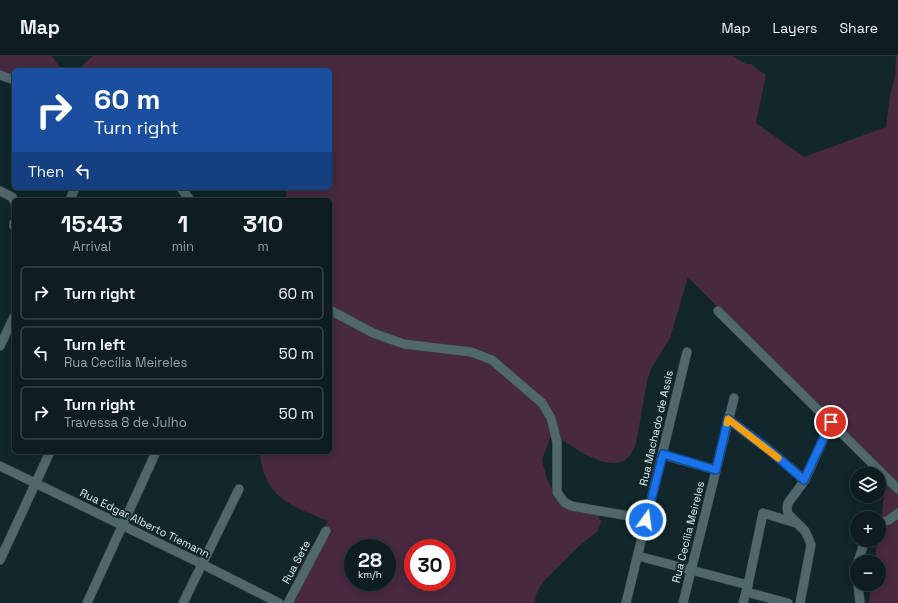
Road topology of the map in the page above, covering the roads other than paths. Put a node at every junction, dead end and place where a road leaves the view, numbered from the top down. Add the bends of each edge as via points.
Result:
1 (0, 75) edge
2 (12, 79) edge
3 (0, 191) edge
4 (12, 198) edge
5 (332, 311) edge
6 (718, 311) dead end
7 (12, 321) edge
8 (0, 346) edge
9 (687, 352) dead end
10 (734, 398) dead end
11 (728, 419) junction
12 (831, 422) junction
13 (49, 454) edge
14 (155, 454) edge
15 (663, 454) junction
16 (0, 466) edge
17 (716, 470) junction
18 (804, 480) junction
19 (35, 484) junction
20 (239, 489) dead end
21 (898, 489) edge
22 (898, 514) edge
23 (646, 520) junction
24 (886, 521) edge
25 (797, 524) junction
26 (122, 525) junction
27 (326, 531) dead end
28 (638, 556) junction
29 (0, 560) edge
30 (202, 564) junction
31 (692, 570) junction
32 (747, 589) junction
33 (859, 591) edge
34 (87, 603) edge
35 (183, 603) edge
36 (279, 603) edge
37 (288, 603) edge
38 (626, 603) edge
39 (683, 603) edge
40 (743, 603) edge
41 (788, 603) edge
42 (800, 603) edge
43 (860, 603) edge

1 - 2 street
3 - 4 street
5 - 23 street via 373,333 404,344 471,352 492,360 542,403 550,418 557,442 557,492 564,502 571,506
6 - 12 street
7 - 8 street
9 - 15 street, Rua Machado de Assis
10 - 11 street, Rua Cecília Meireles
11 - 17 street, Rua Cecília Meireles
11 - 18 street
12 - 18 street
12 - 21 street
13 - 19 street
14 - 26 street
15 - 17 street
15 - 23 street, Rua Machado de Assis
16 - 19 street, Rua Edgar Alberto Tiemann
17 - 31 street, Rua Cecília Meireles
18 - 25 street via 787,508 788,514
19 - 26 street, Rua Edgar Alberto Tiemann
19 - 29 street
20 - 30 street
22 - 24 street
23 - 28 street, Rua Machado de Assis
25 - 32 street via 763,513
25 - 42 street via 811,545
26 - 30 street, Rua Edgar Alberto Tiemann
26 - 34 street
27 - 37 street, Rua Sete
28 - 31 street
28 - 38 street, Rua Machado de Assis
30 - 35 street
30 - 36 street, Rua Edgar Alberto Tiemann
31 - 32 street
31 - 39 street, Rua Cecília Meireles
32 - 40 street
32 - 41 street
33 - 43 street

